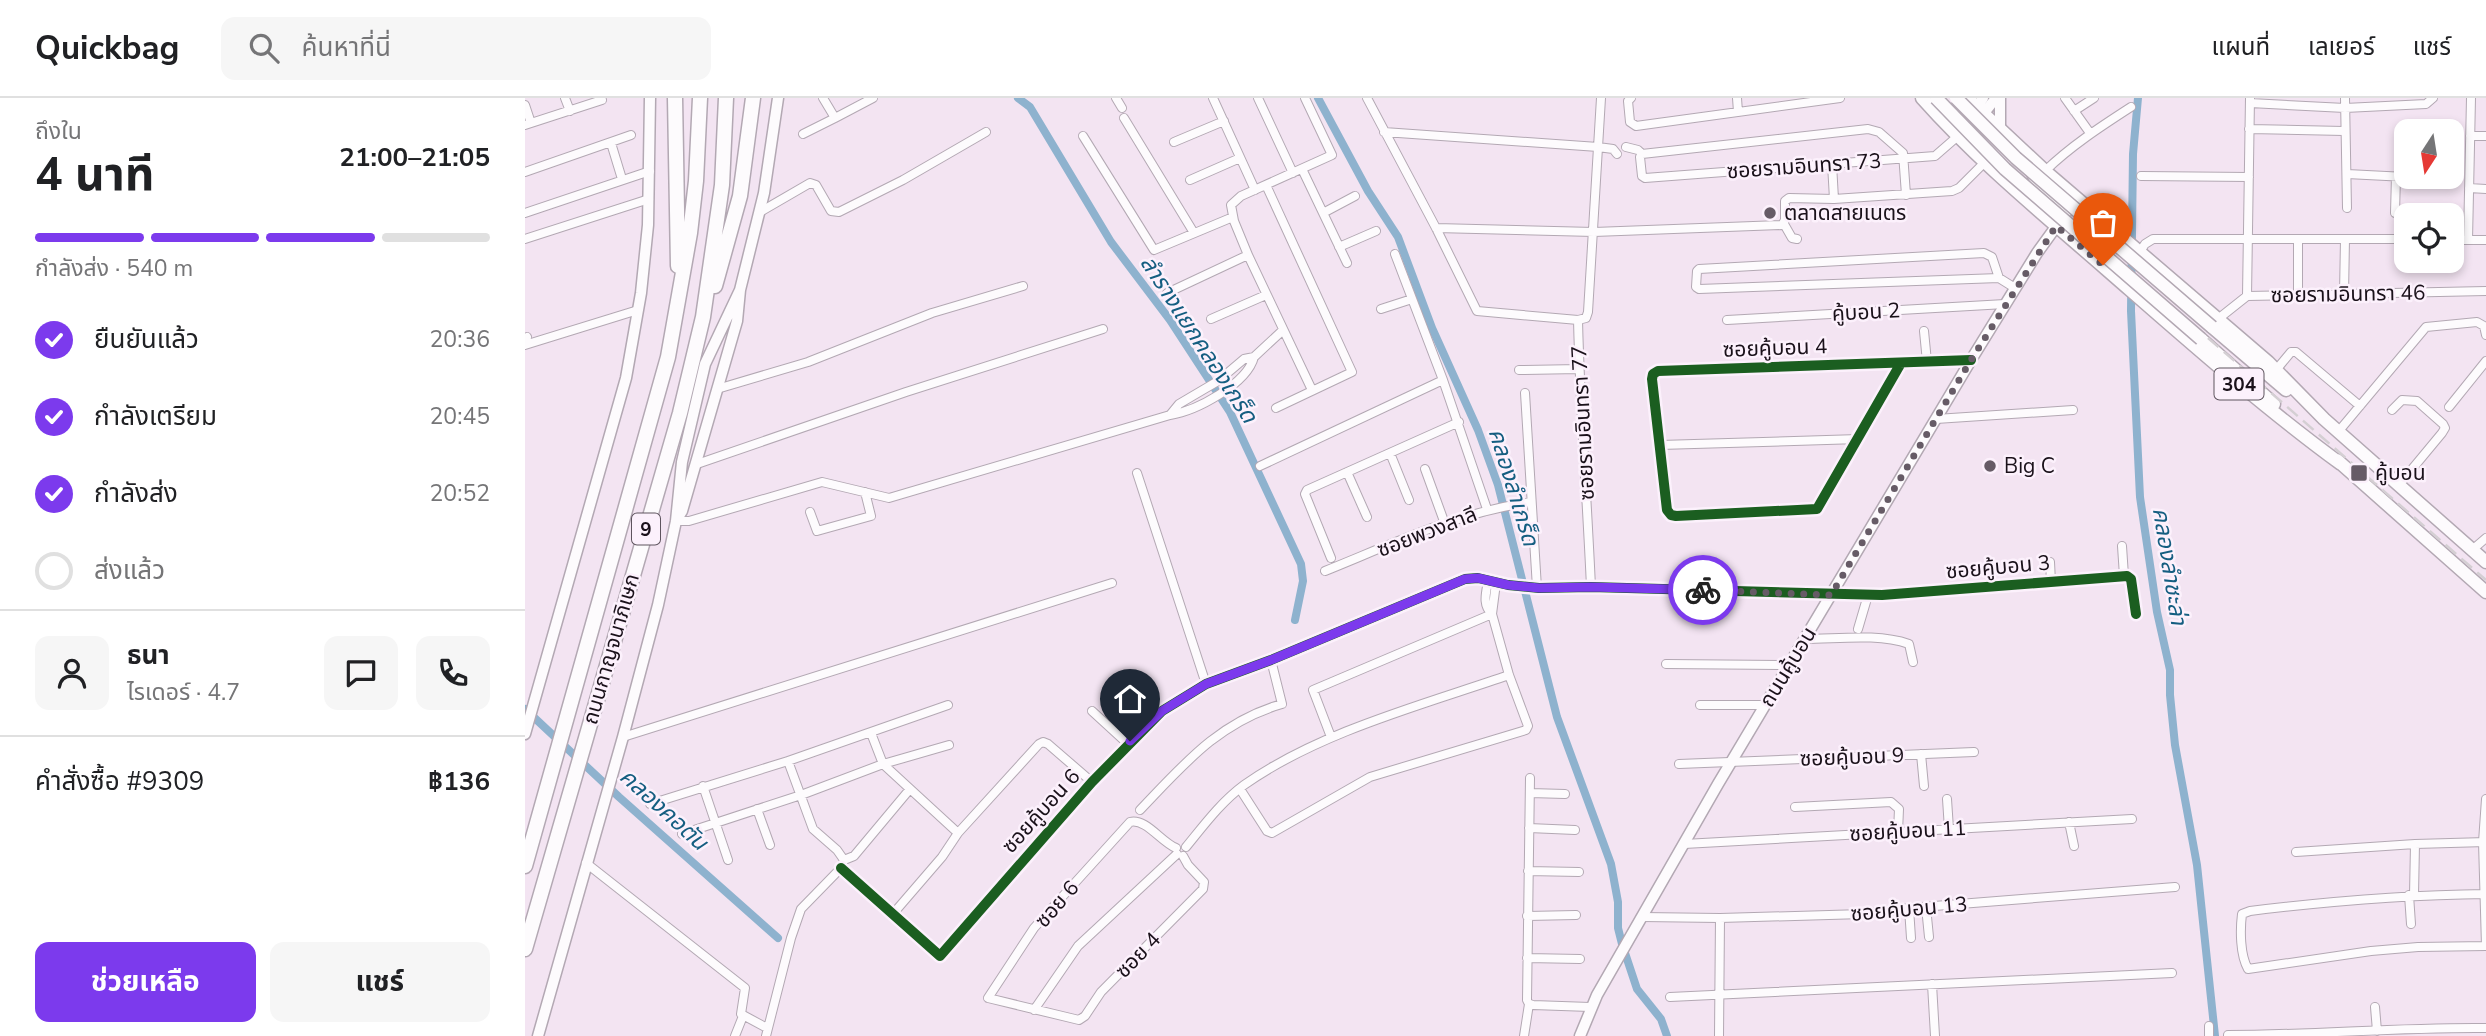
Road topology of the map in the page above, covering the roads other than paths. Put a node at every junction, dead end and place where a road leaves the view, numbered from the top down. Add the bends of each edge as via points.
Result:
1 (565, 98) edge
2 (650, 98) edge
3 (675, 98) edge
4 (700, 98) edge
5 (726, 98) edge
6 (753, 98) edge
7 (778, 98) edge
8 (823, 98) edge
9 (873, 98) edge
10 (1117, 98) edge
11 (1213, 98) edge
12 (1258, 98) edge
13 (1305, 98) edge
14 (1367, 98) edge
15 (1601, 98) edge
16 (1631, 98) edge
17 (1737, 98) edge
18 (1840, 98) edge
19 (1947, 98) edge
20 (1957, 98) edge
21 (1998, 98) edge
22 (2065, 98) edge
23 (2094, 98) edge
24 (2433, 98) edge
25 (2471, 98) edge
26 (1927, 99) edge
27 (602, 100) dead end
28 (2250, 101) edge
29 (2346, 101) edge
30 (1977, 104) edge
31 (525, 106) edge
32 (2131, 107) dead end
33 (1122, 108) dead end
34 (570, 111) junction
35 (2074, 111) junction
36 (1738, 112) junction
37 (835, 118) junction
38 (1124, 118) dead end
39 (1224, 121) junction
40 (528, 124) edge
41 (2249, 129) junction
42 (2000, 131) junction
43 (2344, 131) junction
44 (986, 132) dead end
45 (1384, 132) junction
46 (2090, 133) junction
47 (803, 134) dead end
48 (631, 135) dead end
49 (1083, 136) dead end
50 (2470, 136) junction
51 (2486, 136) edge
52 (1959, 137) junction
53 (1174, 142) dead end
54 (611, 143) junction
55 (2014, 143) junction
56 (1598, 147) junction
57 (1626, 147) dead end
58 (1617, 154) dead end
59 (1642, 155) junction
60 (2028, 156) junction
61 (1240, 158) junction
62 (1904, 158) junction
63 (1832, 164) junction
64 (1987, 164) junction
65 (650, 171) junction
66 (1297, 171) junction
67 (525, 172) edge
68 (2045, 172) junction
69 (2347, 174) junction
70 (2141, 176) dead end
71 (2394, 176) edge
72 (2249, 177) junction
73 (622, 179) junction
74 (1191, 180) dead end
75 (1266, 185) junction
76 (2469, 188) junction
77 (2486, 189) edge
78 (1255, 190) junction
79 (1906, 195) junction
80 (1355, 196) dead end
81 (1835, 199) junction
82 (2076, 199) junction
83 (649, 200) junction
84 (2347, 208) dead end
85 (759, 212) junction
86 (525, 213) edge
87 (1323, 213) junction
88 (1233, 217) junction
89 (2060, 220) junction
90 (1784, 224) junction
91 (1436, 228) junction
92 (1376, 231) dead end
93 (1594, 232) junction
94 (1194, 233) junction
95 (2117, 235) junction
96 (525, 239) edge
97 (1797, 239) dead end
98 (2344, 239) junction
99 (2394, 239) edge
100 (2298, 240) junction
101 (2464, 240) edge
102 (2468, 240) junction
103 (2486, 240) edge
104 (2248, 241) junction
105 (1339, 247) junction
106 (2137, 252) junction
107 (1395, 254) dead end
108 (1248, 255) junction
109 (2090, 255) junction
110 (1347, 263) dead end
111 (1999, 278) junction
112 (682, 281) junction
113 (1023, 286) dead end
114 (2015, 288) junction
115 (740, 290) junction
116 (2486, 291) edge
117 (1167, 293) dead end
118 (2344, 294) junction
119 (1266, 295) junction
120 (2247, 296) junction
121 (2298, 296) junction
122 (1412, 299) junction
123 (2005, 304) junction
124 (1381, 309) dead end
125 (638, 310) junction
126 (703, 317) junction
127 (1211, 319) dead end
128 (1578, 320) junction
129 (1727, 320) dead end
130 (2215, 323) junction
131 (1103, 329) dead end
132 (1282, 331) junction
133 (1924, 331) dead end
134 (2486, 335) edge
135 (526, 340) edge
136 (1254, 357) junction
137 (1971, 360) junction
138 (2486, 361) edge
139 (1927, 362) junction
140 (1901, 363) junction
141 (705, 364) junction
142 (1579, 369) junction
143 (1519, 370) dead end
144 (2276, 370) junction
145 (724, 371) junction
146 (1443, 380) junction
147 (717, 390) junction
148 (1312, 390) junction
149 (1525, 393) dead end
150 (2360, 406) junction
151 (2449, 407) dead end
152 (1276, 408) dead end
153 (2073, 410) dead end
154 (2392, 410) dead end
155 (1170, 415) junction
156 (1936, 419) junction
157 (2323, 419) junction
158 (1459, 422) junction
159 (2338, 432) junction
160 (1859, 439) junction
161 (1660, 445) junction
162 (1390, 453) junction
163 (697, 464) junction
164 (2341, 464) junction
165 (1260, 466) dead end
166 (1425, 469) dead end
167 (1347, 472) junction
168 (1137, 473) dead end
169 (2398, 486) junction
170 (865, 492) junction
171 (1409, 499) dead end
172 (1531, 502) junction
173 (1489, 509) junction
174 (810, 512) dead end
175 (1367, 517) dead end
176 (676, 521) junction
177 (1445, 524) junction
178 (2486, 538) edge
179 (2122, 546) dead end
180 (2472, 550) junction
181 (1331, 558) dead end
182 (2050, 562) dead end
183 (2486, 562) edge
184 (1325, 571) dead end
185 (2124, 576) junction
186 (1492, 582) junction
187 (2051, 582) junction
188 (1112, 583) dead end
189 (1533, 587) junction
190 (1591, 587) junction
191 (2486, 593) edge
192 (1831, 595) junction
193 (1868, 595) junction
194 (1492, 614) junction
195 (2136, 614) dead end
196 (1858, 629) dead end
197 (1804, 639) junction
198 (1271, 660) junction
199 (1913, 662) dead end
200 (1666, 664) dead end
201 (1788, 665) junction
202 (1509, 675) junction
203 (1206, 684) junction
204 (1137, 692) dead end
205 (948, 705) dead end
206 (1700, 705) dead end
207 (1765, 705) junction
208 (1092, 711) dead end
209 (1159, 714) junction
210 (871, 733) junction
211 (525, 734) edge
212 (623, 737) junction
213 (1331, 737) junction
214 (1128, 744) junction
215 (949, 745) dead end
216 (1975, 752) dead end
217 (1921, 754) junction
218 (788, 761) junction
219 (1730, 762) junction
220 (883, 764) junction
221 (1679, 764) dead end
222 (1530, 778) dead end
223 (1092, 782) junction
224 (703, 786) junction
225 (1924, 786) dead end
226 (910, 789) junction
227 (1240, 789) junction
228 (1530, 793) junction
229 (1565, 794) dead end
230 (801, 795) junction
231 (1947, 799) dead end
232 (2486, 799) edge
233 (650, 804) dead end
234 (1795, 807) dead end
235 (757, 809) junction
236 (1140, 810) dead end
237 (2132, 819) dead end
238 (715, 822) junction
239 (2069, 822) junction
240 (1529, 828) junction
241 (1949, 829) junction
242 (1575, 830) dead end
243 (1898, 832) junction
244 (958, 833) junction
245 (682, 834) dead end
246 (2485, 842) edge
247 (1684, 844) junction
248 (2415, 844) junction
249 (770, 845) dead end
250 (2074, 846) dead end
251 (1181, 851) junction
252 (2296, 852) dead end
253 (727, 860) dead end
254 (586, 863) junction
255 (843, 864) junction
256 (525, 866) edge
257 (1528, 871) junction
258 (1579, 872) dead end
259 (2175, 887) dead end
260 (2485, 894) edge
261 (2412, 895) junction
262 (1926, 907) junction
263 (1909, 908) junction
264 (893, 915) junction
265 (1576, 915) dead end
266 (1527, 916) junction
267 (1642, 917) junction
268 (1720, 918) junction
269 (2411, 923) dead end
270 (1911, 937) dead end
271 (1929, 937) dead end
272 (2486, 946) edge
273 (525, 949) edge
274 (1527, 958) junction
275 (1580, 959) dead end
276 (2172, 973) dead end
277 (1932, 984) junction
278 (1721, 993) junction
279 (1670, 997) dead end
280 (1529, 1004) junction
281 (1590, 1007) junction
282 (2375, 1007) dead end
283 (1034, 1010) junction
284 (743, 1016) junction
285 (2209, 1026) dead end
286 (2486, 1028) edge
287 (2377, 1031) junction
288 (767, 1032) edge
289 (2440, 1032) edge
290 (2391, 1033) edge
291 (1524, 1035) edge
292 (2228, 1035) edge
293 (2339, 1035) edge
294 (538, 1036) edge
295 (735, 1036) edge
296 (1580, 1036) edge
297 (1719, 1036) edge
298 (1935, 1036) edge
299 (2209, 1036) edge
300 (2289, 1036) edge

1 - 34 street
2 - 65 main road
3 - 112 highway via 677,262
4 - 112 highway, ถนนกาญจนาภิเษก / 9 via 696,181
5 - 126 highway, ถนนกาญจนาภิเษก / 9 via 722,185
6 - 126 highway via 740,196 722,267
7 - 85 main road
8 - 37 street
9 - 37 street
10 - 33 street
11 - 39 street
12 - 66 street
13 - 66 street via 1332,155
14 - 45 street
15 - 56 street, ซอยรามอินทรา 77
16 - 36 street via 1630,121 1636,126
17 - 36 street
18 - 36 street
19 - 26 main road
20 - 130 main road, 304, bridge via 2016,158
21 - 30 main road
21 - 42 main road
22 - 35 street
23 - 35 street
24 - 29 street via 2425,104
25 - 50 street
26 - 52 main road, 304
26 - 164 main road, 304, bridge
27 - 34 street
28 - 29 street
28 - 41 street
29 - 43 street
30 - 42 main road, 304
30 - 52 main road
31 - 40 street
32 - 46 street
34 - 40 street
35 - 46 street
37 - 47 street
38 - 94 street
39 - 53 street
39 - 61 street
41 - 43 street
41 - 72 street
42 - 55 main road, 304
43 - 69 street
44 - 85 street via 839,212 831,211 816,185 810,183
45 - 56 street
45 - 91 street
46 - 68 street
48 - 54 street
49 - 94 street via 1154,250
50 - 51 street
50 - 76 street
52 - 62 street, ซอยรามอินทรา 73 via 1938,155
52 - 64 main road, 304
54 - 67 street
54 - 73 street
55 - 60 main road, 304
55 - 64 main road via 1993,146
56 - 58 street
56 - 93 street, ซอยรามอินทรา 77
57 - 59 street
59 - 62 street via 1868,129 1878,132
59 - 63 street, ซอยรามอินทรา 73 via 1643,178
60 - 68 main road, 304
60 - 89 main road via 2033,179 2063,209
61 - 74 street
61 - 78 street
62 - 63 street, ซอยรามอินทรา 73
62 - 79 street
63 - 81 street
64 - 79 street via 1956,190
64 - 89 main road, 304
65 - 73 street
65 - 83 main road
66 - 75 street
66 - 87 street
68 - 82 main road, 304
69 - 71 street
69 - 84 street
70 - 72 street
72 - 104 street
73 - 86 street
75 - 78 street
75 - 148 street via 1352,372
76 - 77 street
76 - 102 street
78 - 88 street via 1231,205
79 - 81 street
80 - 87 street
81 - 90 street via 1789,198
82 - 89 main road, ถนนคู้บอน
82 - 95 main road, 304
83 - 96 street
83 - 125 main road
85 - 115 main road
87 - 105 street
88 - 94 street
88 - 108 street
89 - 109 main road, 304
89 - 114 main road, ถนนคู้บอน
90 - 93 street
90 - 97 street
91 - 93 street
91 - 128 street via 1477,311
92 - 105 street
93 - 128 street, ซอยรามอินทรา 77 via 1588,312
95 - 106 main road, 304
95 - 109 main road via 2094,238
98 - 99 street
98 - 100 street
98 - 118 street
100 - 104 street
100 - 121 street
101 - 102 street
102 - 103 street
104 - 106 street via 2153,239
104 - 120 street
105 - 110 street
106 - 130 main road, 304
107 - 122 street
108 - 117 street
108 - 119 street
109 - 164 main road, 304 via 2260,402
111 - 111 street via 1699,289 1696,287 1699,269 1984,253 1992,257
111 - 114 street
112 - 256 highway, ถนนกาญจนาภิเษก / 9 via 655,406
113 - 147 street
114 - 123 main road, ถนนคู้บอน
115 - 141 main road
115 - 145 main road
116 - 118 street, ซอยรามอินทรา 46
118 - 121 street, ซอยรามอินทรา 46
119 - 127 street
119 - 132 street
120 - 121 street, ซอยรามอินทรา 46
120 - 130 street, ซอยรามอินทรา 46
122 - 124 street
122 - 146 street
123 - 129 street, คู้บอน 2
123 - 137 main road, ถนนคู้บอน
125 - 135 street
125 - 211 main road via 608,446
126 - 273 highway, ถนนกาญจนาภิเษก / 9 via 680,413
128 - 142 street, ซอยรามอินทรา 77
130 - 144 main road, 304
130 - 157 main road, 304 via 2261,370
131 - 163 street
132 - 136 street
132 - 148 street
133 - 139 street
134 - 150 street via 2477,322 2426,327
136 - 155 street via 1244,359
136 - 155 street via 1251,367 1225,391 1184,413
137 - 139 street, ซอยคู้บอน 4
137 - 156 main road, ถนนคู้บอน
138 - 151 street
139 - 140 street, ซอยคู้บอน 4
140 - 160 street
140 - 161 street, ซอยคู้บอน 4 via 1658,371 1652,379
141 - 145 main road via 714,355 721,357
141 - 176 main road via 682,462
142 - 143 street
142 - 190 street, ซอยรามอินทรา 77
144 - 150 street via 2296,352
144 - 157 main road, 304
145 - 147 main road
146 - 158 street
146 - 165 street
147 - 163 main road
148 - 152 street
149 - 172 street
150 - 159 street
153 - 156 street
154 - 169 street via 2402,400 2417,401 2445,428
155 - 170 street via 889,498
156 - 192 main road, ถนนคู้บอน
157 - 159 main road, 304
158 - 162 street
158 - 173 street
159 - 169 main road, 304
160 - 161 street
160 - 161 street via 1817,509 1676,516 1667,510
162 - 167 street
162 - 171 street
163 - 176 main road
164 - 191 main road, 304
166 - 177 street
167 - 175 street
167 - 181 street via 1306,491
168 - 203 street
169 - 180 main road, 304
170 - 174 street via 871,516 817,531
170 - 176 street via 822,482
172 - 173 street, ซอยพวงสาลี
172 - 189 street
173 - 177 street, ซอยพวงสาลี
176 - 212 main road
177 - 184 street, ซอยพวงสาลี
178 - 180 street
179 - 185 street
180 - 183 main road, 304
182 - 187 street
185 - 187 street, ซอยคู้บอน 3
185 - 195 street via 2131,579
186 - 189 street, ซอยคู้บอน 6
186 - 194 street
186 - 198 street, ซอยคู้บอน 6 via 1465,579
187 - 193 street, ซอยคู้บอน 3
188 - 212 street
189 - 190 street, ซอยคู้บอน 6
190 - 192 street, ซอยคู้บอน 6
192 - 193 street, ซอยคู้บอน 3
192 - 197 main road, ถนนคู้บอน
193 - 196 street
194 - 202 street
194 - 213 street via 1313,690
197 - 199 street via 1904,642 1909,644
197 - 201 main road, ถนนคู้บอน
198 - 203 street, ซอยคู้บอน 6
198 - 236 street via 1282,704 1250,715 1206,743
200 - 201 street
201 - 207 main road, ถนนคู้บอน
202 - 213 street
202 - 227 street via 1527,730 1370,777 1272,833
203 - 209 street, ซอยคู้บอน 6
204 - 209 street
205 - 210 street
206 - 207 street
207 - 219 main road, ถนนคู้บอน
208 - 214 street
209 - 214 street, ซอยคู้บอน 6
210 - 218 street
210 - 220 street
212 - 254 main road
213 - 227 street
214 - 223 street, ซอยคู้บอน 6
215 - 220 street
216 - 217 street, ซอยคู้บอน 9
217 - 219 street, ซอยคู้บอน 9
217 - 225 street
218 - 224 street
218 - 230 street, ซอยคู้บอน 6
219 - 221 street, ซอยคู้บอน 9
219 - 247 main road, ถนนคู้บอน
220 - 226 street
220 - 230 street
222 - 228 street
223 - 244 street via 1044,742
223 - 264 street, ซอยคู้บอน 6 via 942,954
224 - 233 street
224 - 238 street
226 - 244 street
226 - 255 street via 855,856
227 - 251 street
228 - 229 street
228 - 240 street
230 - 235 street
230 - 255 street, ซอยคู้บอน 6 via 813,829 843,856
231 - 241 street
232 - 246 street
234 - 243 street via 1891,802 1899,809
235 - 238 street
235 - 249 street
237 - 239 street, ซอยคู้บอน 11
238 - 245 street
238 - 253 street
239 - 241 street, ซอยคู้บอน 11
239 - 250 street
240 - 242 street
240 - 257 street
241 - 243 street, ซอยคู้บอน 11
243 - 247 street, ซอยคู้บอน 11
244 - 264 street
246 - 248 street
246 - 260 street
247 - 267 main road, ถนนคู้บอน
248 - 252 street
248 - 261 street
251 - 283 street via 1078,946
251 - 283 street, ซอย 4 via 1204,882 1203,889 1079,1020
251 - 283 street, ซอย 6 via 1144,824 1130,822 1034,928 988,998
254 - 284 street via 745,988
254 - 294 main road
255 - 264 street, ซอยคู้บอน 6
255 - 288 street via 801,909
257 - 258 street
257 - 266 street
259 - 262 street, ซอยคู้บอน 13
260 - 261 street
260 - 272 street
261 - 269 street
261 - 272 street via 2326,901 2242,914 2245,963 2248,969 2371,951
262 - 263 street, ซอยคู้บอน 13
262 - 271 street
263 - 268 street, ซอยคู้บอน 13 via 1863,914
263 - 270 street
265 - 266 street
266 - 274 street
267 - 268 street, ซอยคู้บอน 13
267 - 281 main road, ถนนคู้บอน
268 - 278 street
274 - 275 street
274 - 280 street
276 - 277 street
277 - 278 street
277 - 298 street
278 - 279 street
278 - 297 street
280 - 281 street
280 - 291 street
281 - 296 main road, ถนนคู้บอน
282 - 287 street
284 - 288 street
284 - 295 street
285 - 299 street
286 - 289 street
287 - 290 street
287 - 293 street
289 - 290 street
292 - 300 street
293 - 300 street

